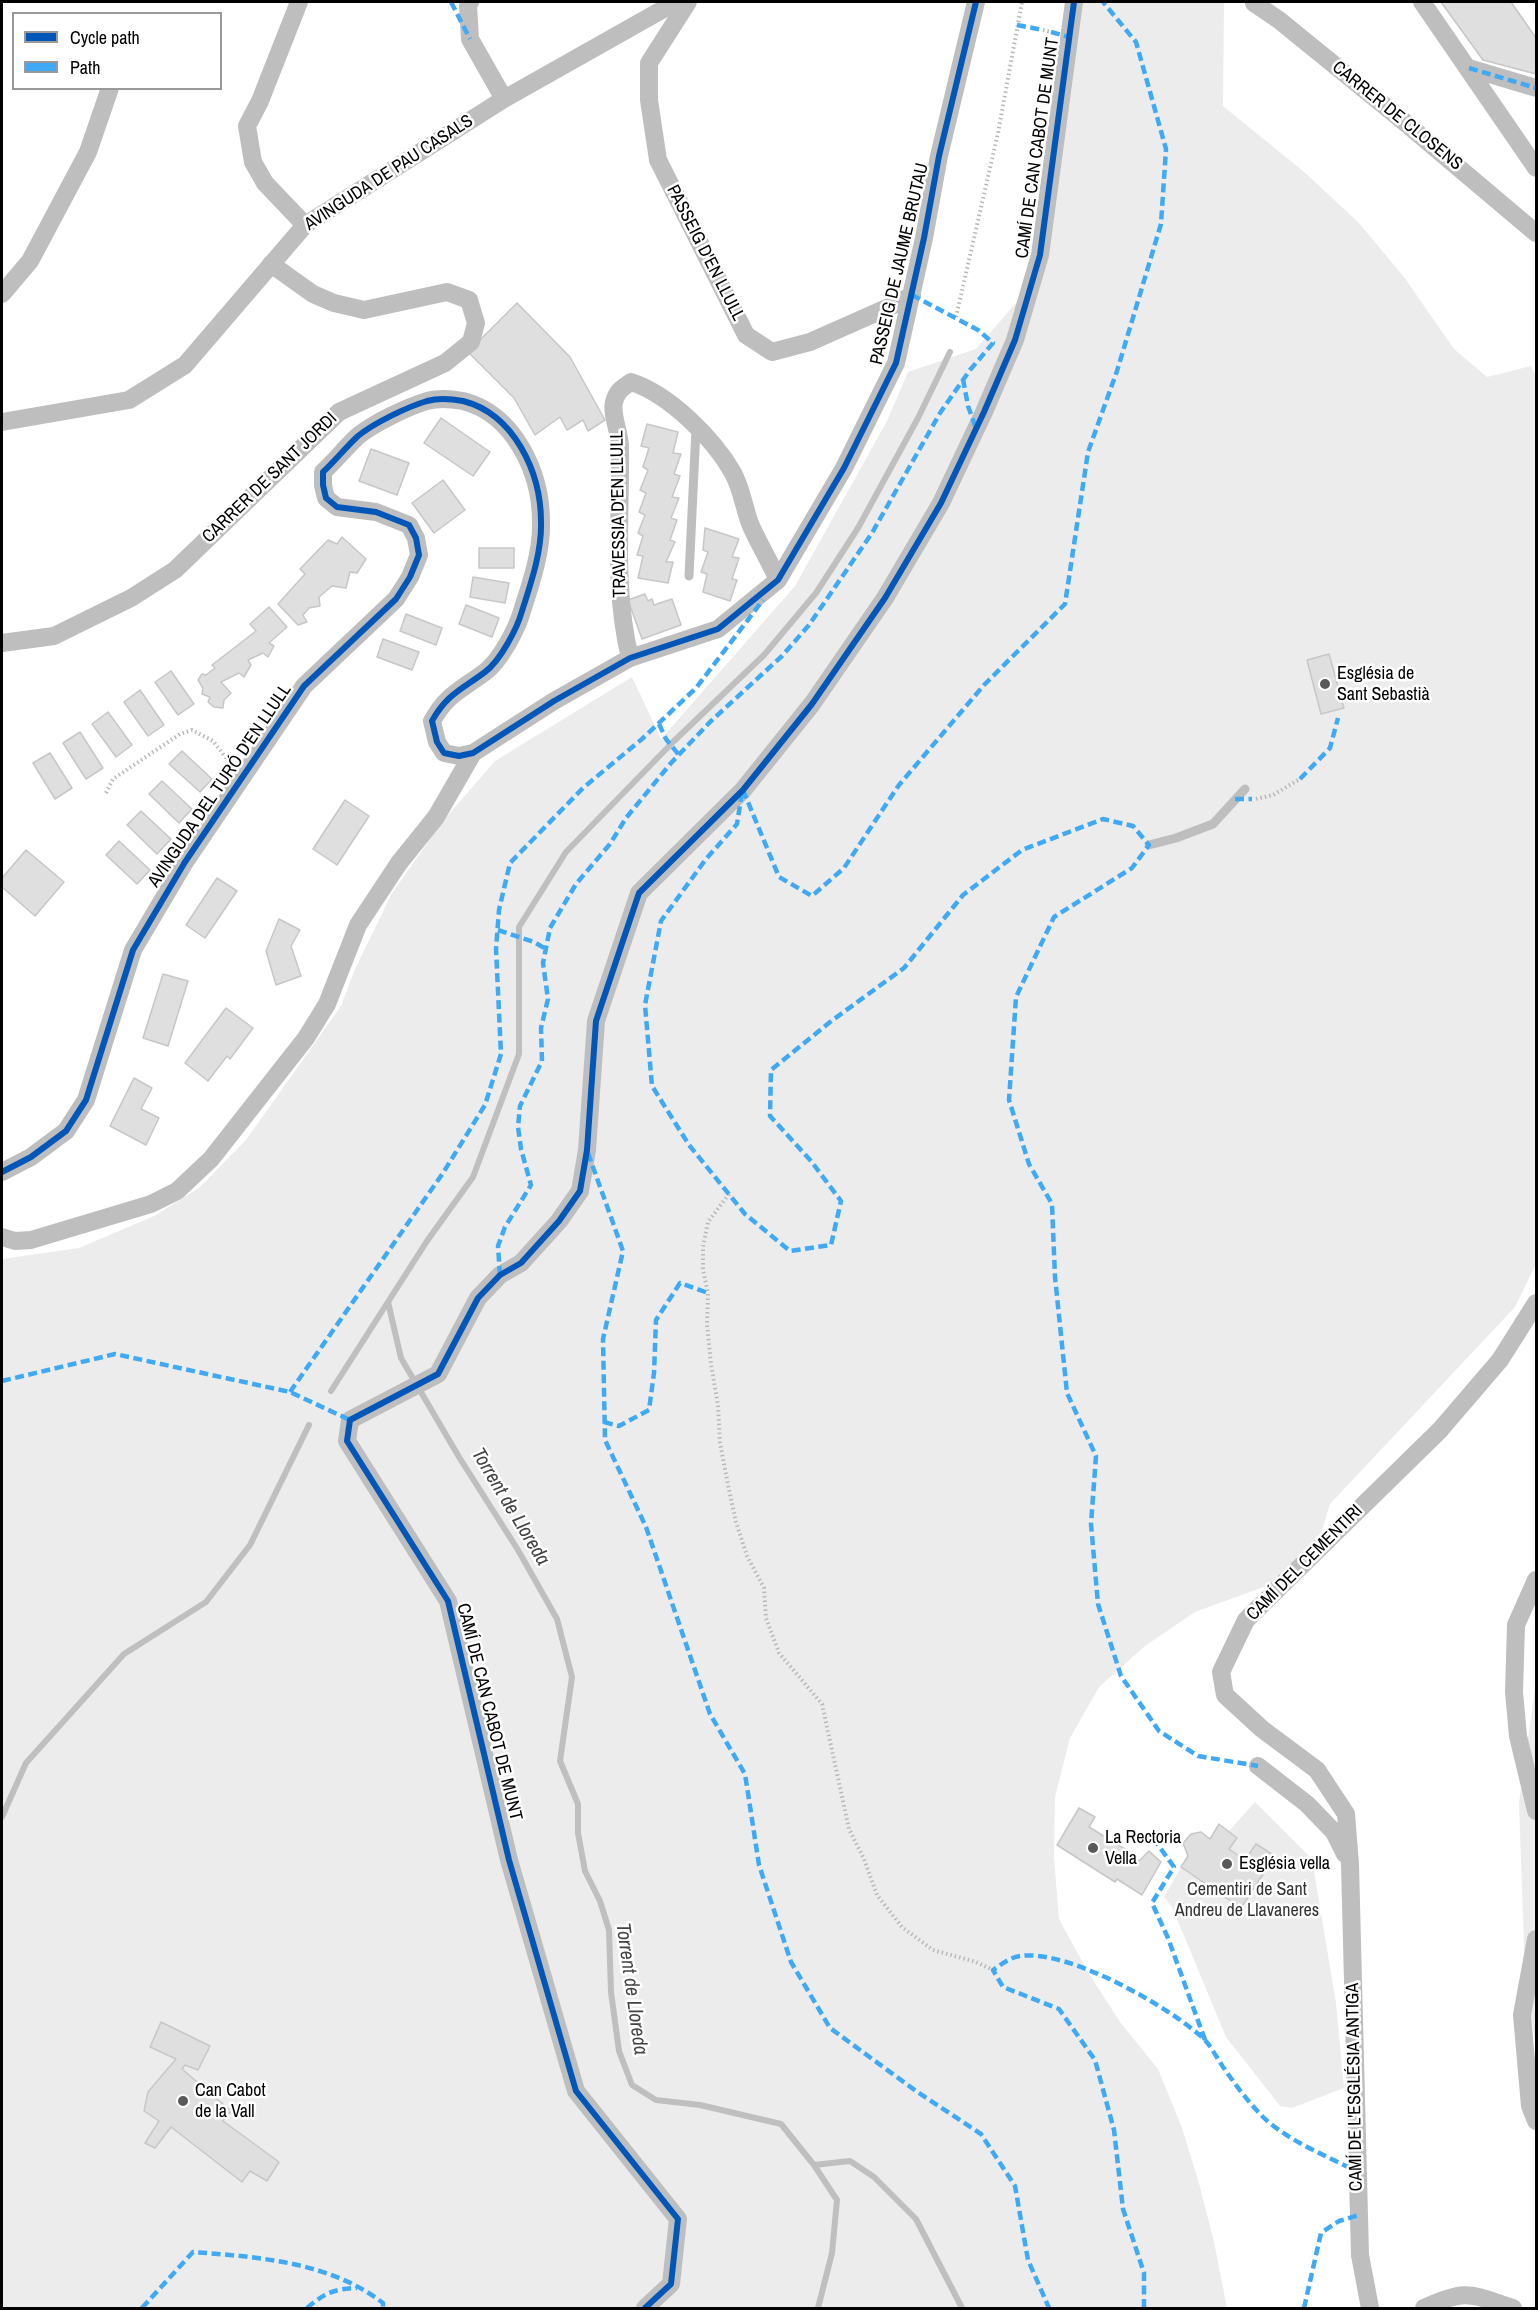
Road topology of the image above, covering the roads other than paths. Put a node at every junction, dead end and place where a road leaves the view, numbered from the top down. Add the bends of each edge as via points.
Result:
1 (299, 2) edge
2 (470, 2) edge
3 (676, 2) edge
4 (688, 2) edge
5 (976, 2) edge
6 (1074, 2) edge
7 (1422, 2) edge
8 (1254, 3) dead end
9 (1469, 68) junction
10 (1536, 88) edge
11 (109, 90) edge
12 (504, 99) junction
13 (1536, 168) edge
14 (305, 225) junction
15 (1536, 233) edge
16 (271, 264) junction
17 (2, 294) edge
18 (912, 294) junction
19 (2, 422) edge
20 (696, 428) junction
21 (689, 576) dead end
22 (778, 580) junction
23 (2, 643) edge
24 (630, 658) junction
25 (473, 753) junction
26 (1245, 789) dead end
27 (1149, 845) dead end
28 (2, 1172) edge
29 (2, 1237) edge
30 (1536, 1303) edge
31 (1536, 1580) edge
32 (1258, 1766) dead end
33 (1536, 1811) edge
34 (1350, 1864) junction
35 (1536, 1939) edge
36 (1536, 2121) edge
37 (645, 2308) edge
38 (1370, 2308) edge
39 (1424, 2308) edge
40 (1513, 2308) edge

1 - 14 street via 247,126 253,162 265,183
2 - 12 street via 470,39
3 - 12 street, AVINGUDA DE PAU CASALS
4 - 18 street, PASSEIG D'EN LLULL via 649,63 649,100 658,160 747,335 772,352 810,342
5 - 18 street, PASSEIG DE JAUME BRUTAU via 939,156
6 - 37 street, CAMÍ DE CAN CABOT DE MUNT via 1040,255 1014,340 941,503 885,598 812,704 742,790 639,893 596,1021 587,1150 580,1191 521,1263 500,1275 478,1298 438,1374 350,1420 347,1441 448,1601 509,1860 576,2091 678,2218 671,2284
7 - 9 street
8 - 15 street, CARRER DE CLOSENS
9 - 10 street
9 - 13 street
11 - 17 street via 88,152 30,261
12 - 14 street, AVINGUDA DE PAU CASALS
14 - 16 street, AVINGUDA DE PAU CASALS
16 - 19 street, AVINGUDA DE PAU CASALS via 185,365 129,400
16 - 23 street, CARRER DE SANT JORDI via 314,294 364,310 447,292 469,300 476,322 471,342 446,363 339,412 175,570 130,598 54,636
18 - 22 street, PASSEIG DE JAUME BRUTAU via 896,363 844,468
20 - 21 lane
20 - 22 street, TRAVESSIA D'EN LLULL via 734,474 751,526
20 - 24 street, TRAVESSIA D'EN LLULL via 646,386 631,382 618,390 613,405 620,443 621,625
22 - 24 street via 718,630
24 - 25 street
25 - 28 street, AVINGUDA DEL TURÓ D'EN LLULL via 444,753 432,721 442,704 487,671 506,646 522,613 539,547 541,521 530,465 517,440 499,419 478,405 453,399 428,400 358,436 323,472 326,498 337,507 376,512 409,525 419,555 410,577 396,599 304,687 184,862 133,950 86,1100 66,1131 31,1157
25 - 29 street via 436,817 399,863 358,925 327,1004 306,1038 203,1167 177,1191 151,1204 31,1240
26 - 27 lane via 1213,824
30 - 34 street, CAMÍ DEL CEMENTIRI via 1500,1360 1440,1430 1246,1620 1221,1672 1225,1695 1317,1770 1346,1814
31 - 33 street via 1516,1624 1514,1692 1518,1736
32 - 34 street via 1334,1832
34 - 38 street, CAMÍ DE L'ESGLÉSIA ANTIGA via 1360,2255
35 - 36 street via 1522,2015 1530,2106
39 - 40 street via 1450,2296 1471,2294

